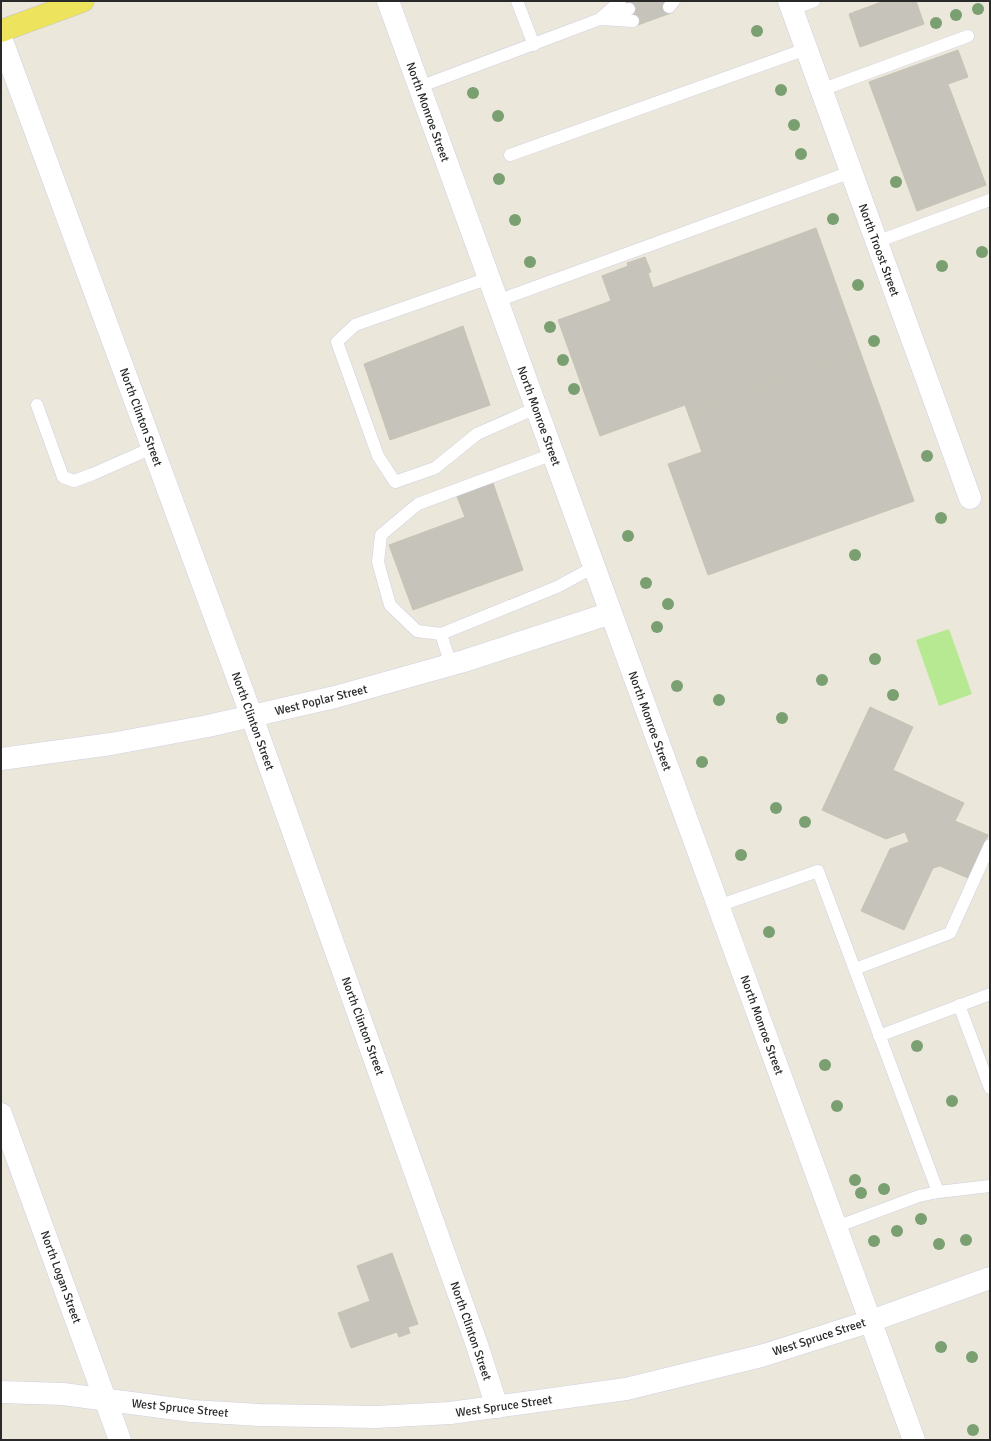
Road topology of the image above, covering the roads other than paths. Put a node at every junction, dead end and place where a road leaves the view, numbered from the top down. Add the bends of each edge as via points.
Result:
1 (83, 1) edge
2 (388, 1) edge
3 (518, 1) edge
4 (814, 1) edge
5 (791, 5) edge
6 (627, 10) edge
7 (600, 19) junction
8 (1, 31) edge
9 (968, 36) dead end
10 (1, 38) edge
11 (534, 45) junction
12 (806, 48) junction
13 (419, 87) junction
14 (821, 90) junction
15 (510, 155) dead end
16 (851, 172) junction
17 (990, 200) edge
18 (876, 242) junction
19 (488, 278) junction
20 (497, 301) junction
21 (37, 405) dead end
22 (536, 408) junction
23 (152, 448) junction
24 (553, 454) junction
25 (970, 498) dead end
26 (594, 567) junction
27 (610, 613) junction
28 (441, 634) junction
29 (451, 665) junction
30 (252, 717) junction
31 (1, 759) edge
32 (990, 845) edge
33 (718, 906) junction
34 (855, 969) junction
35 (990, 994) edge
36 (960, 1005) junction
37 (879, 1036) junction
38 (990, 1088) edge
39 (1, 1114) edge
40 (990, 1186) edge
41 (938, 1192) junction
42 (836, 1227) junction
43 (990, 1278) edge
44 (871, 1321) junction
45 (1, 1392) edge
46 (106, 1400) junction
47 (497, 1407) junction
48 (120, 1440) edge
49 (914, 1440) edge

1 - 8 main road
2 - 13 street, North Monroe Street
3 - 11 lane
4 - 5 lane
5 - 12 street, North Troost Street
6 - 7 lane
6 - 7 lane
7 - 11 lane
9 - 14 lane
10 - 23 street, North Clinton Street
11 - 13 lane
12 - 14 street, North Troost Street
12 - 15 lane
13 - 19 street, North Monroe Street
14 - 16 street, North Troost Street
16 - 18 street, North Troost Street
16 - 20 lane
17 - 18 lane
18 - 25 street, North Troost Street
19 - 20 street, North Monroe Street
19 - 22 lane via 355,325 337,342 378,456 395,482 435,468 476,434
20 - 22 street, North Monroe Street
21 - 23 lane via 64,478 74,481
22 - 24 street, North Monroe Street
23 - 30 street, North Clinton Street
24 - 26 street, North Monroe Street
24 - 28 lane via 418,504 381,535 378,562 390,605 418,631
26 - 27 street, North Monroe Street
26 - 28 lane via 557,587
27 - 29 street, West Poplar Street
27 - 33 street, North Monroe Street
28 - 29 lane
29 - 30 street, West Poplar Street
30 - 31 street, West Poplar Street via 111,744
30 - 47 street, North Clinton Street
32 - 34 lane via 950,933
33 - 34 lane via 818,871
33 - 42 street, North Monroe Street
34 - 37 lane
35 - 36 lane
36 - 37 lane
36 - 38 lane
37 - 41 lane
39 - 46 street, North Logan Street
40 - 41 lane
41 - 42 lane via 919,1196
42 - 44 street, North Monroe Street
43 - 44 street, West Spruce Street
44 - 47 street, West Spruce Street via 761,1356 626,1389
44 - 49 street, North Monroe Street
45 - 46 street, West Spruce Street via 63,1394
46 - 47 street, West Spruce Street via 259,1416 376,1416 450,1413
46 - 48 street, North Logan Street

